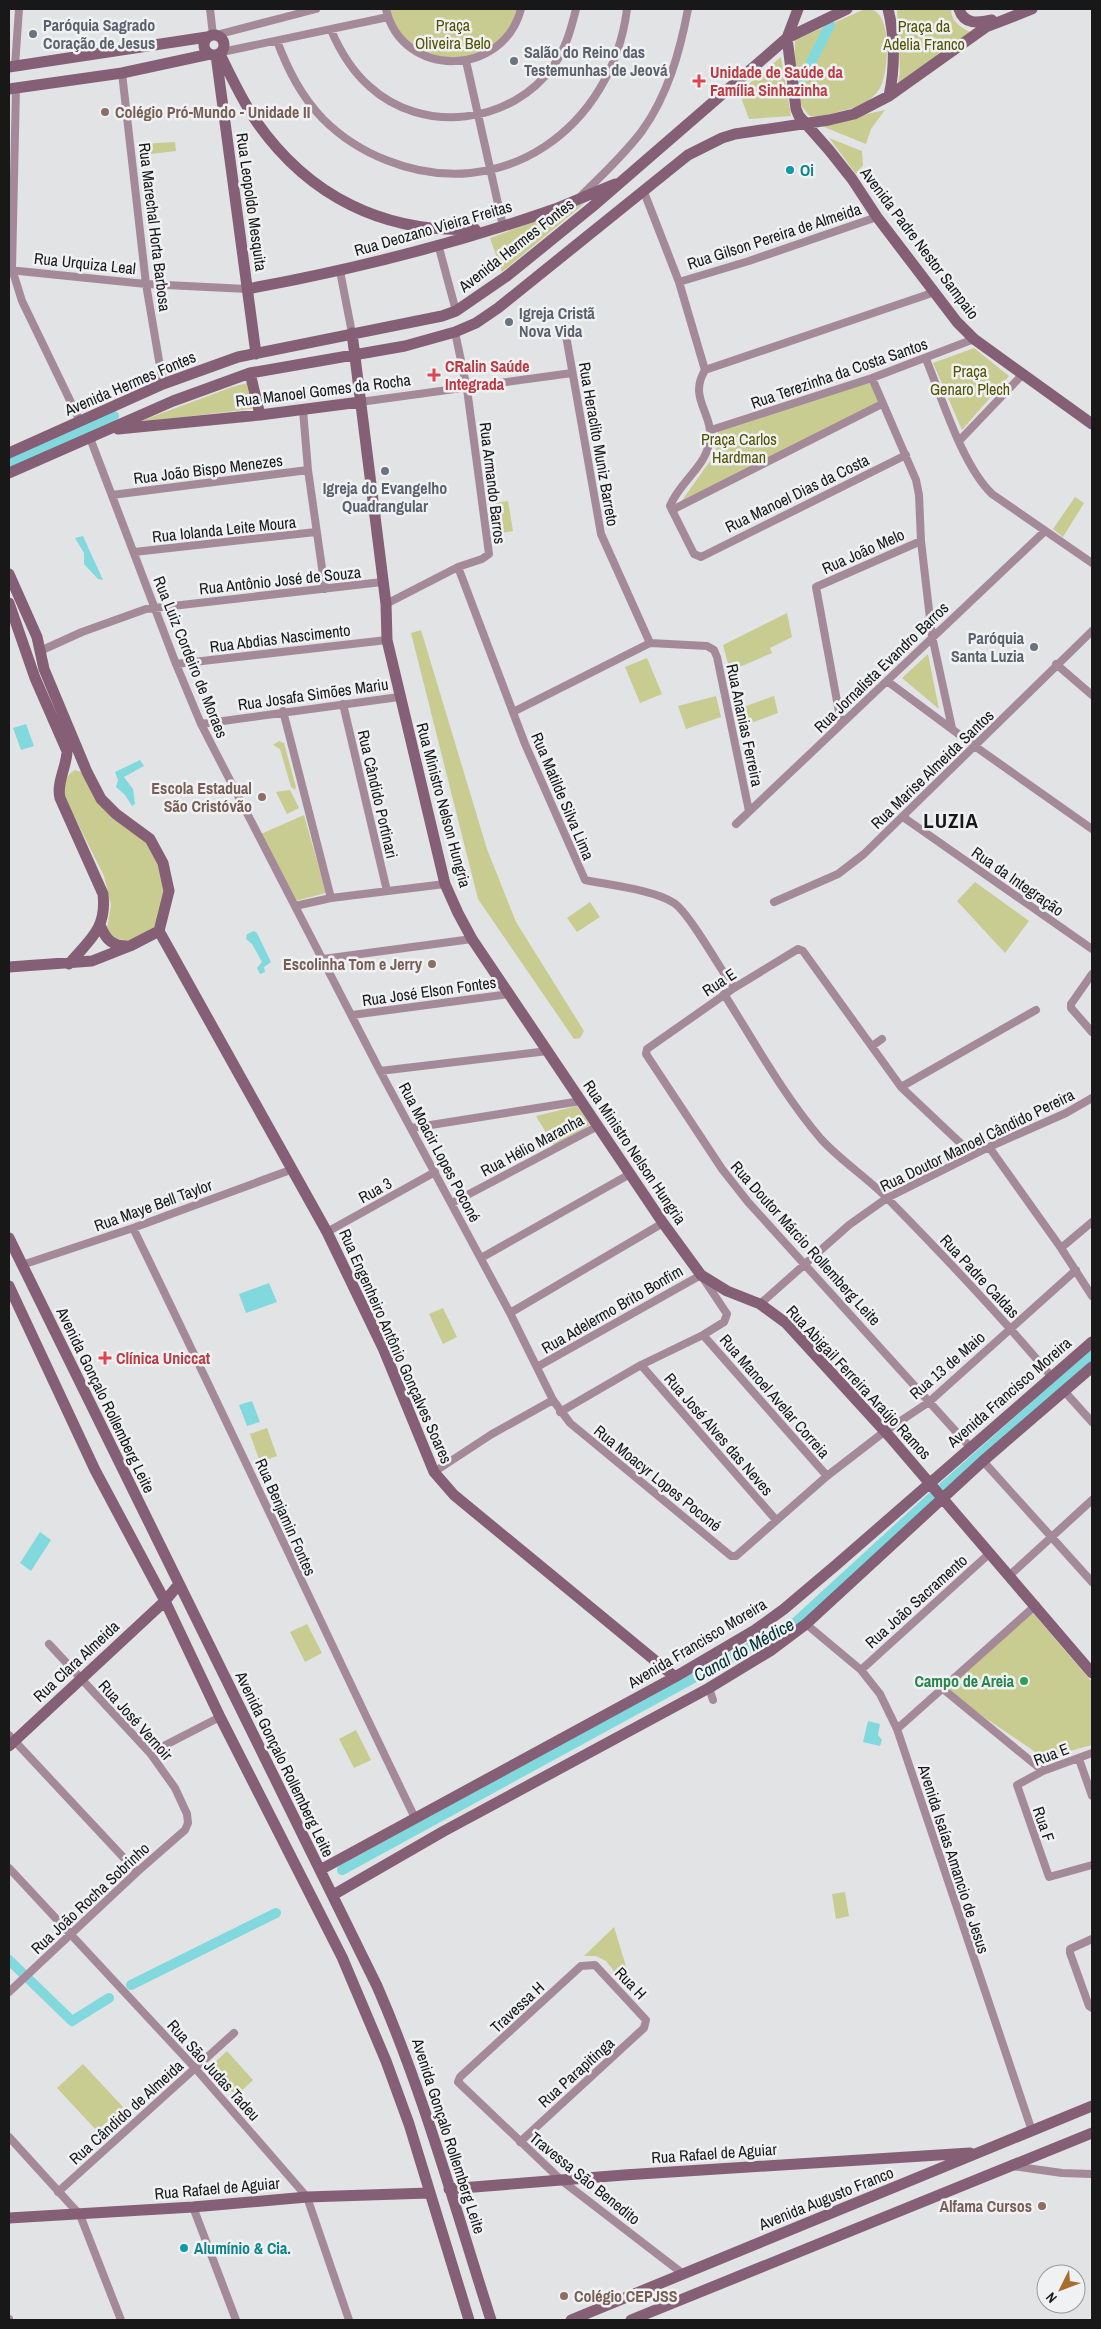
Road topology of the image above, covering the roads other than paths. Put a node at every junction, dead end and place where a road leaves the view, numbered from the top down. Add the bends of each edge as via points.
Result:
1 (19, 9) edge
2 (210, 9) edge
3 (316, 9) edge
4 (386, 9) edge
5 (521, 9) edge
6 (576, 9) edge
7 (626, 9) edge
8 (688, 9) edge
9 (798, 9) edge
10 (847, 9) edge
11 (888, 9) edge
12 (959, 9) edge
13 (1032, 9) edge
14 (1008, 16) junction
15 (388, 17) junction
16 (331, 30) junction
17 (212, 36) junction
18 (787, 38) junction
19 (277, 42) junction
20 (217, 54) junction
21 (466, 61) junction
22 (12, 66) edge
23 (122, 73) junction
24 (12, 88) edge
25 (889, 96) junction
26 (478, 115) junction
27 (806, 123) junction
28 (490, 172) junction
29 (623, 181) junction
30 (644, 192) junction
31 (578, 198) junction
32 (877, 217) junction
33 (500, 227) junction
34 (438, 244) junction
35 (10, 269) edge
36 (340, 271) junction
37 (679, 282) junction
38 (146, 284) junction
39 (247, 289) junction
40 (935, 292) junction
41 (456, 310) junction
42 (565, 330) dead end
43 (455, 332) junction
44 (352, 334) junction
45 (974, 339) junction
46 (256, 354) junction
47 (354, 355) junction
48 (926, 359) junction
49 (705, 370) junction
50 (250, 373) junction
51 (572, 373) junction
52 (1022, 375) junction
53 (872, 378) junction
54 (163, 384) junction
55 (467, 389) junction
56 (360, 402) junction
57 (882, 404) junction
58 (302, 410) junction
59 (260, 415) junction
60 (80, 421) junction
61 (1092, 424) edge
62 (107, 430) junction
63 (711, 430) junction
64 (90, 438) junction
65 (960, 440) junction
66 (9, 453) edge
67 (906, 455) junction
68 (24, 466) junction
69 (308, 470) junction
70 (9, 473) edge
71 (9, 483) edge
72 (112, 495) junction
73 (672, 510) junction
74 (1045, 531) junction
75 (316, 532) junction
76 (921, 541) junction
77 (134, 552) junction
78 (1092, 563) edge
79 (458, 567) junction
80 (9, 574) edge
81 (382, 582) junction
82 (324, 589) junction
83 (9, 604) edge
84 (386, 604) junction
85 (156, 607) junction
86 (1092, 631) edge
87 (932, 636) junction
88 (387, 640) junction
89 (650, 643) junction
90 (40, 651) junction
91 (176, 664) junction
92 (1056, 664) junction
93 (887, 681) junction
94 (1092, 695) edge
95 (399, 697) junction
96 (343, 704) junction
97 (283, 711) junction
98 (514, 712) junction
99 (841, 723) junction
100 (201, 724) junction
101 (952, 728) junction
102 (976, 747) junction
103 (87, 772) junction
104 (62, 776) junction
105 (749, 811) junction
106 (903, 817) junction
107 (736, 824) dead end
108 (1092, 829) edge
109 (445, 884) junction
110 (387, 891) junction
111 (331, 898) junction
112 (774, 902) dead end
113 (295, 906) junction
114 (101, 927) junction
115 (159, 931) junction
116 (472, 938) junction
117 (130, 946) junction
118 (1092, 949) edge
119 (323, 959) junction
120 (69, 964) junction
121 (9, 967) edge
122 (1092, 974) edge
123 (734, 988) junction
124 (510, 994) junction
125 (724, 994) junction
126 (1036, 1010) dead end
127 (352, 1015) junction
128 (1092, 1032) edge
129 (882, 1039) dead end
130 (652, 1043) joint
131 (872, 1046) junction
132 (548, 1051) junction
133 (380, 1071) junction
134 (901, 1087) junction
135 (1092, 1098) edge
136 (581, 1101) junction
137 (598, 1126) junction
138 (412, 1128) junction
139 (989, 1147) junction
140 (973, 1155) junction
141 (293, 1169) junction
142 (435, 1172) junction
143 (630, 1174) junction
144 (887, 1198) junction
145 (452, 1203) junction
146 (1092, 1222) edge
147 (663, 1223) junction
148 (133, 1228) junction
149 (327, 1232) junction
150 (9, 1238) edge
151 (1061, 1248) junction
152 (481, 1258) junction
153 (806, 1264) junction
154 (22, 1265) junction
155 (1076, 1270) junction
156 (701, 1275) junction
157 (9, 1286) edge
158 (1092, 1296) edge
159 (760, 1304) junction
160 (510, 1313) junction
161 (1010, 1328) junction
162 (703, 1335) junction
163 (1092, 1342) edge
164 (641, 1365) junction
165 (537, 1367) junction
166 (1092, 1367) edge
167 (1051, 1376) junction
168 (1065, 1392) junction
169 (553, 1400) junction
170 (929, 1402) junction
171 (560, 1412) junction
172 (1092, 1422) edge
173 (884, 1432) junction
174 (970, 1447) junction
175 (983, 1461) junction
176 (434, 1472) junction
177 (827, 1476) junction
178 (930, 1484) junction
179 (942, 1498) junction
180 (1092, 1500) edge
181 (776, 1520) junction
182 (1052, 1537) junction
183 (742, 1552) joint
184 (990, 1553) junction
185 (1010, 1575) junction
186 (1092, 1582) edge
187 (179, 1584) junction
188 (165, 1601) junction
189 (1036, 1605) junction
190 (806, 1624) junction
191 (49, 1644) dead end
192 (861, 1670) junction
193 (1092, 1673) edge
194 (675, 1677) junction
195 (81, 1679) junction
196 (708, 1688) junction
197 (943, 1689) junction
198 (713, 1700) dead end
199 (220, 1717) junction
200 (897, 1729) junction
201 (10, 1741) edge
202 (150, 1753) junction
203 (1092, 1753) edge
204 (1079, 1759) junction
205 (1044, 1771) junction
206 (1020, 1782) joint
207 (1092, 1796) edge
208 (415, 1818) junction
209 (188, 1823) joint
210 (1092, 1865) edge
211 (9, 1868) edge
212 (320, 1870) junction
213 (137, 1872) junction
214 (333, 1895) junction
215 (69, 1934) junction
216 (1092, 1939) edge
217 (342, 1957) junction
218 (595, 1965) joint
219 (377, 1986) junction
220 (9, 1992) edge
221 (1092, 2008) edge
222 (646, 2020) joint
223 (234, 2033) dead end
224 (195, 2068) junction
225 (460, 2077) joint
226 (1092, 2106) edge
227 (1032, 2131) junction
228 (1092, 2133) edge
229 (9, 2138) edge
230 (520, 2142) junction
231 (982, 2153) junction
232 (1012, 2166) junction
233 (1092, 2174) edge
234 (561, 2180) junction
235 (449, 2189) junction
236 (58, 2192) junction
237 (429, 2193) junction
238 (307, 2196) junction
239 (192, 2207) junction
240 (80, 2215) junction
241 (9, 2218) edge
242 (682, 2273) junction
243 (121, 2320) edge
244 (236, 2320) edge
245 (349, 2320) edge
246 (470, 2320) edge
247 (491, 2320) edge
248 (571, 2320) edge
249 (631, 2320) edge

1 - 22 street
2 - 17 street
3 - 17 street via 271,16
4 - 15 street
5 - 21 street via 510,34 498,47
6 - 26 street via 568,38 548,71 519,99
7 - 28 street via 624,31 614,64 598,94 577,120 551,143
8 - 31 street via 681,45 665,89 642,130 612,166
9 - 18 street
10 - 18 street, Avenida Hermes Fontes
11 - 25 street via 892,27 893,73
12 - 14 street via 971,23
13 - 14 street
14 - 25 street, Avenida Hermes Fontes via 986,27
15 - 16 street
15 - 21 street via 397,34 411,48 447,62
16 - 19 street
16 - 26 street via 353,70 388,101 432,116
17 - 20 street via 222,38 225,43
17 - 20 street via 204,42 204,48
17 - 22 street
18 - 27 street, Avenida Padre Nestor Sampaio via 796,109
18 - 29 street, Avenida Hermes Fontes
19 - 20 street
19 - 28 street via 288,70 323,119 372,154 400,166 430,173
20 - 23 street
20 - 33 street via 261,127 294,167 319,188 351,207 424,228
20 - 39 street, Rua Leopoldo Mesquita
21 - 26 street
23 - 24 street
23 - 38 street, Rua Marechal Horta Barbosa
24 - 35 street
25 - 27 street, Avenida Hermes Fontes via 854,114
26 - 28 street
27 - 30 street, Avenida Hermes Fontes via 722,138 688,155
27 - 32 street, Avenida Padre Nestor Sampaio via 841,164
28 - 33 street
29 - 31 street, Rua Deozano Vieira Freitas
29 - 41 street, Avenida Hermes Fontes via 507,276
30 - 37 street
30 - 43 street, Avenida Hermes Fontes via 498,308
31 - 33 street, Rua Deozano Vieira Freitas
32 - 37 street, Rua Gilson Pereira de Almeida
32 - 40 street, Avenida Padre Nestor Sampaio
33 - 34 street, Rua Deozano Vieira Freitas
34 - 36 street, Rua Deozano Vieira Freitas
34 - 41 street
35 - 38 street, Rua Urquiza Leal
35 - 60 street
36 - 39 street, Rua Deozano Vieira Freitas
36 - 44 street
37 - 49 street
38 - 39 street, Rua Urquiza Leal
38 - 54 street, Rua Marechal Horta Barbosa
39 - 46 street, Rua Leopoldo Mesquita
40 - 45 street, Avenida Padre Nestor Sampaio
40 - 49 street
41 - 44 street, Avenida Hermes Fontes via 442,316
42 - 51 street, Rua Heraclito Muniz Barreto
43 - 47 street, Avenida Hermes Fontes via 405,346
43 - 55 street, Rua Armando Barros
44 - 46 street, Avenida Hermes Fontes
44 - 47 street, Rua Ministro Nelson Hungria
45 - 48 street, Rua Terezinha da Costa Santos
45 - 52 street, Avenida Padre Nestor Sampaio
46 - 54 street, Avenida Hermes Fontes via 238,357
47 - 50 street, Avenida Hermes Fontes
47 - 56 street, Rua Ministro Nelson Hungria
48 - 53 street, Rua Terezinha da Costa Santos
48 - 65 street
49 - 63 street via 698,386
50 - 59 street
50 - 62 street, Avenida Hermes Fontes via 173,401
51 - 55 street, Rua Manoel Gomes da Rocha
51 - 89 street, Rua Heraclito Muniz Barreto via 601,534
52 - 61 street, Avenida Padre Nestor Sampaio
52 - 65 street
53 - 57 street
53 - 63 street, Rua Terezinha da Costa Santos
54 - 60 street, Avenida Hermes Fontes
55 - 56 street, Rua Manoel Gomes da Rocha
55 - 79 street, Rua Armando Barros via 489,554
56 - 58 street, Rua Manoel Gomes da Rocha
56 - 81 street, Rua Ministro Nelson Hungria
57 - 67 street
57 - 73 street
58 - 59 street, Rua Manoel Gomes da Rocha
58 - 69 street
59 - 62 street, Rua Manoel Gomes da Rocha
60 - 66 street, Avenida Hermes Fontes
62 - 64 street, Avenida Hermes Fontes
63 - 73 street via 707,452 672,502
64 - 68 street, Avenida Hermes Fontes
64 - 72 street, Rua Luiz Cordeiro de Moraes
65 - 74 street via 984,486
67 - 73 street, Rua Manoel Dias da Costa via 701,557 694,554
67 - 76 street via 919,495
68 - 70 street, Avenida Hermes Fontes
68 - 71 street
69 - 72 street, Rua João Bispo Menezes
69 - 75 street
72 - 77 street, Rua Luiz Cordeiro de Moraes
74 - 78 street
74 - 87 street, Rua Jornalista Evandro Barros
75 - 77 street, Rua Iolanda Leite Moura
75 - 82 street
76 - 87 street
76 - 99 street, Rua João Melo via 816,587
77 - 85 street, Rua Luiz Cordeiro de Moraes
79 - 84 street, Rua Armando Barros
79 - 98 street, Rua Matilde Silva Lima
80 - 90 street
81 - 82 street, Rua Antônio José de Souza
81 - 84 street, Rua Ministro Nelson Hungria
82 - 85 street, Rua Antônio José de Souza
83 - 104 street via 35,678 67,751
84 - 88 street, Rua Ministro Nelson Hungria
85 - 90 street, Rua Antônio José de Souza via 82,632
85 - 91 street, Rua Luiz Cordeiro de Moraes
86 - 92 street, Rua Marise Almeida Santos
87 - 93 street, Rua Jornalista Evandro Barros
87 - 101 street
88 - 91 street, Rua Abdias Nascimento
88 - 95 street, Rua Ministro Nelson Hungria
89 - 98 street
89 - 105 street, Rua Ananias Ferreira via 707,646 714,650
90 - 103 street via 44,669
91 - 100 street, Rua Luiz Cordeiro de Moraes
92 - 94 street
92 - 102 street, Rua Marise Almeida Santos
93 - 99 street, Rua Jornalista Evandro Barros
93 - 101 street
95 - 96 street, Rua Josafa Simões Mariu
95 - 109 street, Rua Ministro Nelson Hungria
96 - 97 street, Rua Josafa Simões Mariu
96 - 110 street, Rua Cândido Portinari
97 - 100 street, Rua Josafa Simões Mariu
97 - 111 street
98 - 123 street, Rua Matilde Silva Lima via 585,880 639,891 676,904
99 - 105 street, Rua Jornalista Evandro Barros
100 - 113 street, Rua Luiz Cordeiro de Moraes
101 - 102 street
102 - 106 street, Rua Marise Almeida Santos
102 - 108 street
103 - 104 street via 73,769
103 - 115 street via 107,806 144,833 157,849 169,891
104 - 114 street via 60,798 103,894 105,906
105 - 107 street, Rua Jornalista Evandro Barros
106 - 112 street, Rua Marise Almeida Santos via 838,874
106 - 118 street, Rua da Integração
109 - 110 street
109 - 116 street, Rua Ministro Nelson Hungria
110 - 111 street
111 - 113 street
113 - 119 street, Rua Moacir Lopes Poconé
114 - 117 street via 111,943
114 - 120 street
115 - 117 street
115 - 141 street, Rua Engenheiro Antônio Gonçalves Soares
116 - 119 street
116 - 124 street, Rua Ministro Nelson Hungria
117 - 120 street via 92,961
119 - 127 street, Rua Moacir Lopes Poconé
120 - 121 street
122 - 128 street via 1071,1004
123 - 125 street, Rua E
123 - 131 street, Rua E via 793,951 803,951
124 - 127 street, Rua José Elson Fontes
124 - 132 street, Rua Ministro Nelson Hungria
125 - 130 street, Rua E
125 - 144 street, Rua Padre Caldas via 821,1139
126 - 134 street
127 - 133 street, Rua Moacir Lopes Poconé
129 - 131 street
130 - 153 street, Rua Doutor Márcio Rollemberg Leite via 646,1054 722,1169
131 - 134 street
132 - 133 street
132 - 136 street, Rua Ministro Nelson Hungria
133 - 138 street, Rua Moacir Lopes Poconé
134 - 140 street
135 - 139 street, Rua Doutor Manoel Cândido Pereira
136 - 137 street, Rua Ministro Nelson Hungria
136 - 138 street
137 - 143 street, Rua Ministro Nelson Hungria
137 - 145 street, Rua Hélio Maranha
138 - 142 street, Rua Moacir Lopes Poconé
139 - 140 street, Rua Doutor Manoel Cândido Pereira
139 - 151 street
140 - 144 street, Rua Doutor Manoel Cândido Pereira
141 - 148 street, Rua Maye Bell Taylor
141 - 149 street, Rua Engenheiro Antônio Gonçalves Soares
142 - 145 street, Rua Moacir Lopes Poconé
142 - 149 street, Rua 3
143 - 147 street, Rua Ministro Nelson Hungria
143 - 152 street
144 - 153 street, Rua Doutor Manoel Cândido Pereira via 849,1225
144 - 161 street, Rua Padre Caldas
145 - 152 street, Rua Moacir Lopes Poconé
146 - 151 street
147 - 156 street, Rua Ministro Nelson Hungria
147 - 160 street
148 - 154 street, Rua Maye Bell Taylor
148 - 208 street, Rua Benjamin Fontes
149 - 176 street, Rua Engenheiro Antônio Gonçalves Soares via 383,1348
150 - 154 street, Avenida Gonçalo Rollemberg Leite
151 - 155 street
152 - 160 street, Rua Moacir Lopes Poconé
153 - 159 street, Rua Doutor Manoel Cândido Pereira
153 - 170 street, Rua Doutor Márcio Rollemberg Leite
154 - 187 street, Avenida Gonçalo Rollemberg Leite
155 - 158 street
155 - 161 street, Rua 13 de Maio
156 - 159 street, Rua Ministro Nelson Hungria via 728,1292
156 - 162 street, Rua Ministro Nelson Hungria via 727,1314 724,1322
156 - 165 street, Rua Adelermo Brito Bonfim
157 - 188 street via 95,1470
159 - 173 street, Rua Abigail Ferreira Araújo Ramos via 786,1323
160 - 165 street, Rua Moacir Lopes Poconé
161 - 167 street, Rua Padre Caldas
161 - 170 street, Rua 13 de Maio
162 - 164 street
162 - 177 street, Rua Manoel Avelar Correia
163 - 167 street, Avenida Francisco Moreira
164 - 171 street
164 - 181 street, Rua José Alves das Neves
165 - 169 street, Rua Moacir Lopes Poconé
166 - 168 street
167 - 174 street, Avenida Francisco Moreira
168 - 172 street
168 - 175 street
169 - 171 street, Rua Moacir Lopes Poconé
169 - 176 street
170 - 173 street, Rua 13 de Maio
170 - 174 street, Rua Doutor Márcio Rollemberg Leite
171 - 183 street, Rua Moacyr Lopes Poconé via 731,1556
173 - 177 street, Rua 13 de Maio
173 - 178 street, Rua Abigail Ferreira Araújo Ramos
174 - 178 street, Avenida Francisco Moreira
175 - 179 street
175 - 182 street
176 - 194 street, Rua Engenheiro Antônio Gonçalves Soares via 454,1495
177 - 181 street, Rua 13 de Maio
178 - 179 street, Rua Abigail Ferreira Araújo Ramos
178 - 194 street, Avenida Francisco Moreira via 784,1609
179 - 184 street, Rua Abigail Ferreira Araújo Ramos
179 - 190 street
180 - 182 street
181 - 183 street, Rua 13 de Maio
182 - 185 street
182 - 186 street
184 - 185 street, Rua Abigail Ferreira Araújo Ramos
184 - 192 street, Rua João Sacramento
185 - 189 street, Rua Abigail Ferreira Araújo Ramos
187 - 188 street, Rua Clara Almeida
187 - 212 street, Avenida Gonçalo Rollemberg Leite
188 - 195 street, Rua Clara Almeida
188 - 199 street
189 - 193 street, Rua Abigail Ferreira Araújo Ramos
189 - 197 street
190 - 192 street, Avenida Isaías Amancio de Jesus
190 - 196 street via 770,1651
191 - 195 street, Rua José Vernoir
192 - 200 street, Avenida Isaías Amancio de Jesus via 880,1694
194 - 208 street, Avenida Francisco Moreira
195 - 201 street, Rua Clara Almeida
195 - 202 street, Rua José Vernoir
196 - 198 street
196 - 214 street
197 - 200 street
197 - 205 street
199 - 202 street
199 - 217 street
200 - 227 street, Avenida Isaías Amancio de Jesus
201 - 213 street
202 - 209 street, Rua José Vernoir via 176,1788
203 - 204 street, Rua E
204 - 205 street, Rua E
204 - 207 street
205 - 206 street, Rua E
206 - 210 street, Rua F via 1018,1789 1047,1875 1052,1878
208 - 212 street, Avenida Francisco Moreira
209 - 213 street, Rua João Rocha Sobrinho via 185,1830
211 - 215 street, Rua São Judas Tadeu
212 - 214 street, Avenida Gonçalo Rollemberg Leite
213 - 215 street, Rua João Rocha Sobrinho
214 - 219 street, Avenida Gonçalo Rollemberg Leite
215 - 220 street, Rua João Rocha Sobrinho
215 - 224 street, Rua São Judas Tadeu
216 - 221 street via 1070,1949
217 - 219 street via 367,1997 375,1996
217 - 237 street via 386,2061
218 - 222 street, Rua H
218 - 225 street, Travessa H via 582,1966
219 - 235 street, Avenida Gonçalo Rollemberg Leite via 417,2084
222 - 230 street, Rua Parapitinga via 644,2028
223 - 224 street, Rua Cândido de Almeida
224 - 236 street, Rua Cândido de Almeida
224 - 238 street, Rua São Judas Tadeu
225 - 230 street, Travessa São Benedito via 458,2082
226 - 227 street, Avenida Augusto Franco
227 - 231 street, Avenida Augusto Franco
228 - 232 street
229 - 236 street
230 - 234 street, Travessa São Benedito
231 - 234 street, Rua Rafael de Aguiar
231 - 242 street, Avenida Augusto Franco
232 - 233 street via 1062,2174
232 - 249 street
234 - 235 street, Rua Rafael de Aguiar
234 - 242 street, Travessa São Benedito
235 - 247 street, Avenida Gonçalo Rollemberg Leite
236 - 240 street
237 - 238 street, Rua Rafael de Aguiar
237 - 246 street
238 - 239 street, Rua Rafael de Aguiar
238 - 245 street, Rua São Judas Tadeu
239 - 240 street, Rua Rafael de Aguiar
239 - 244 street
240 - 241 street, Rua Rafael de Aguiar
240 - 243 street
242 - 248 street, Avenida Augusto Franco

